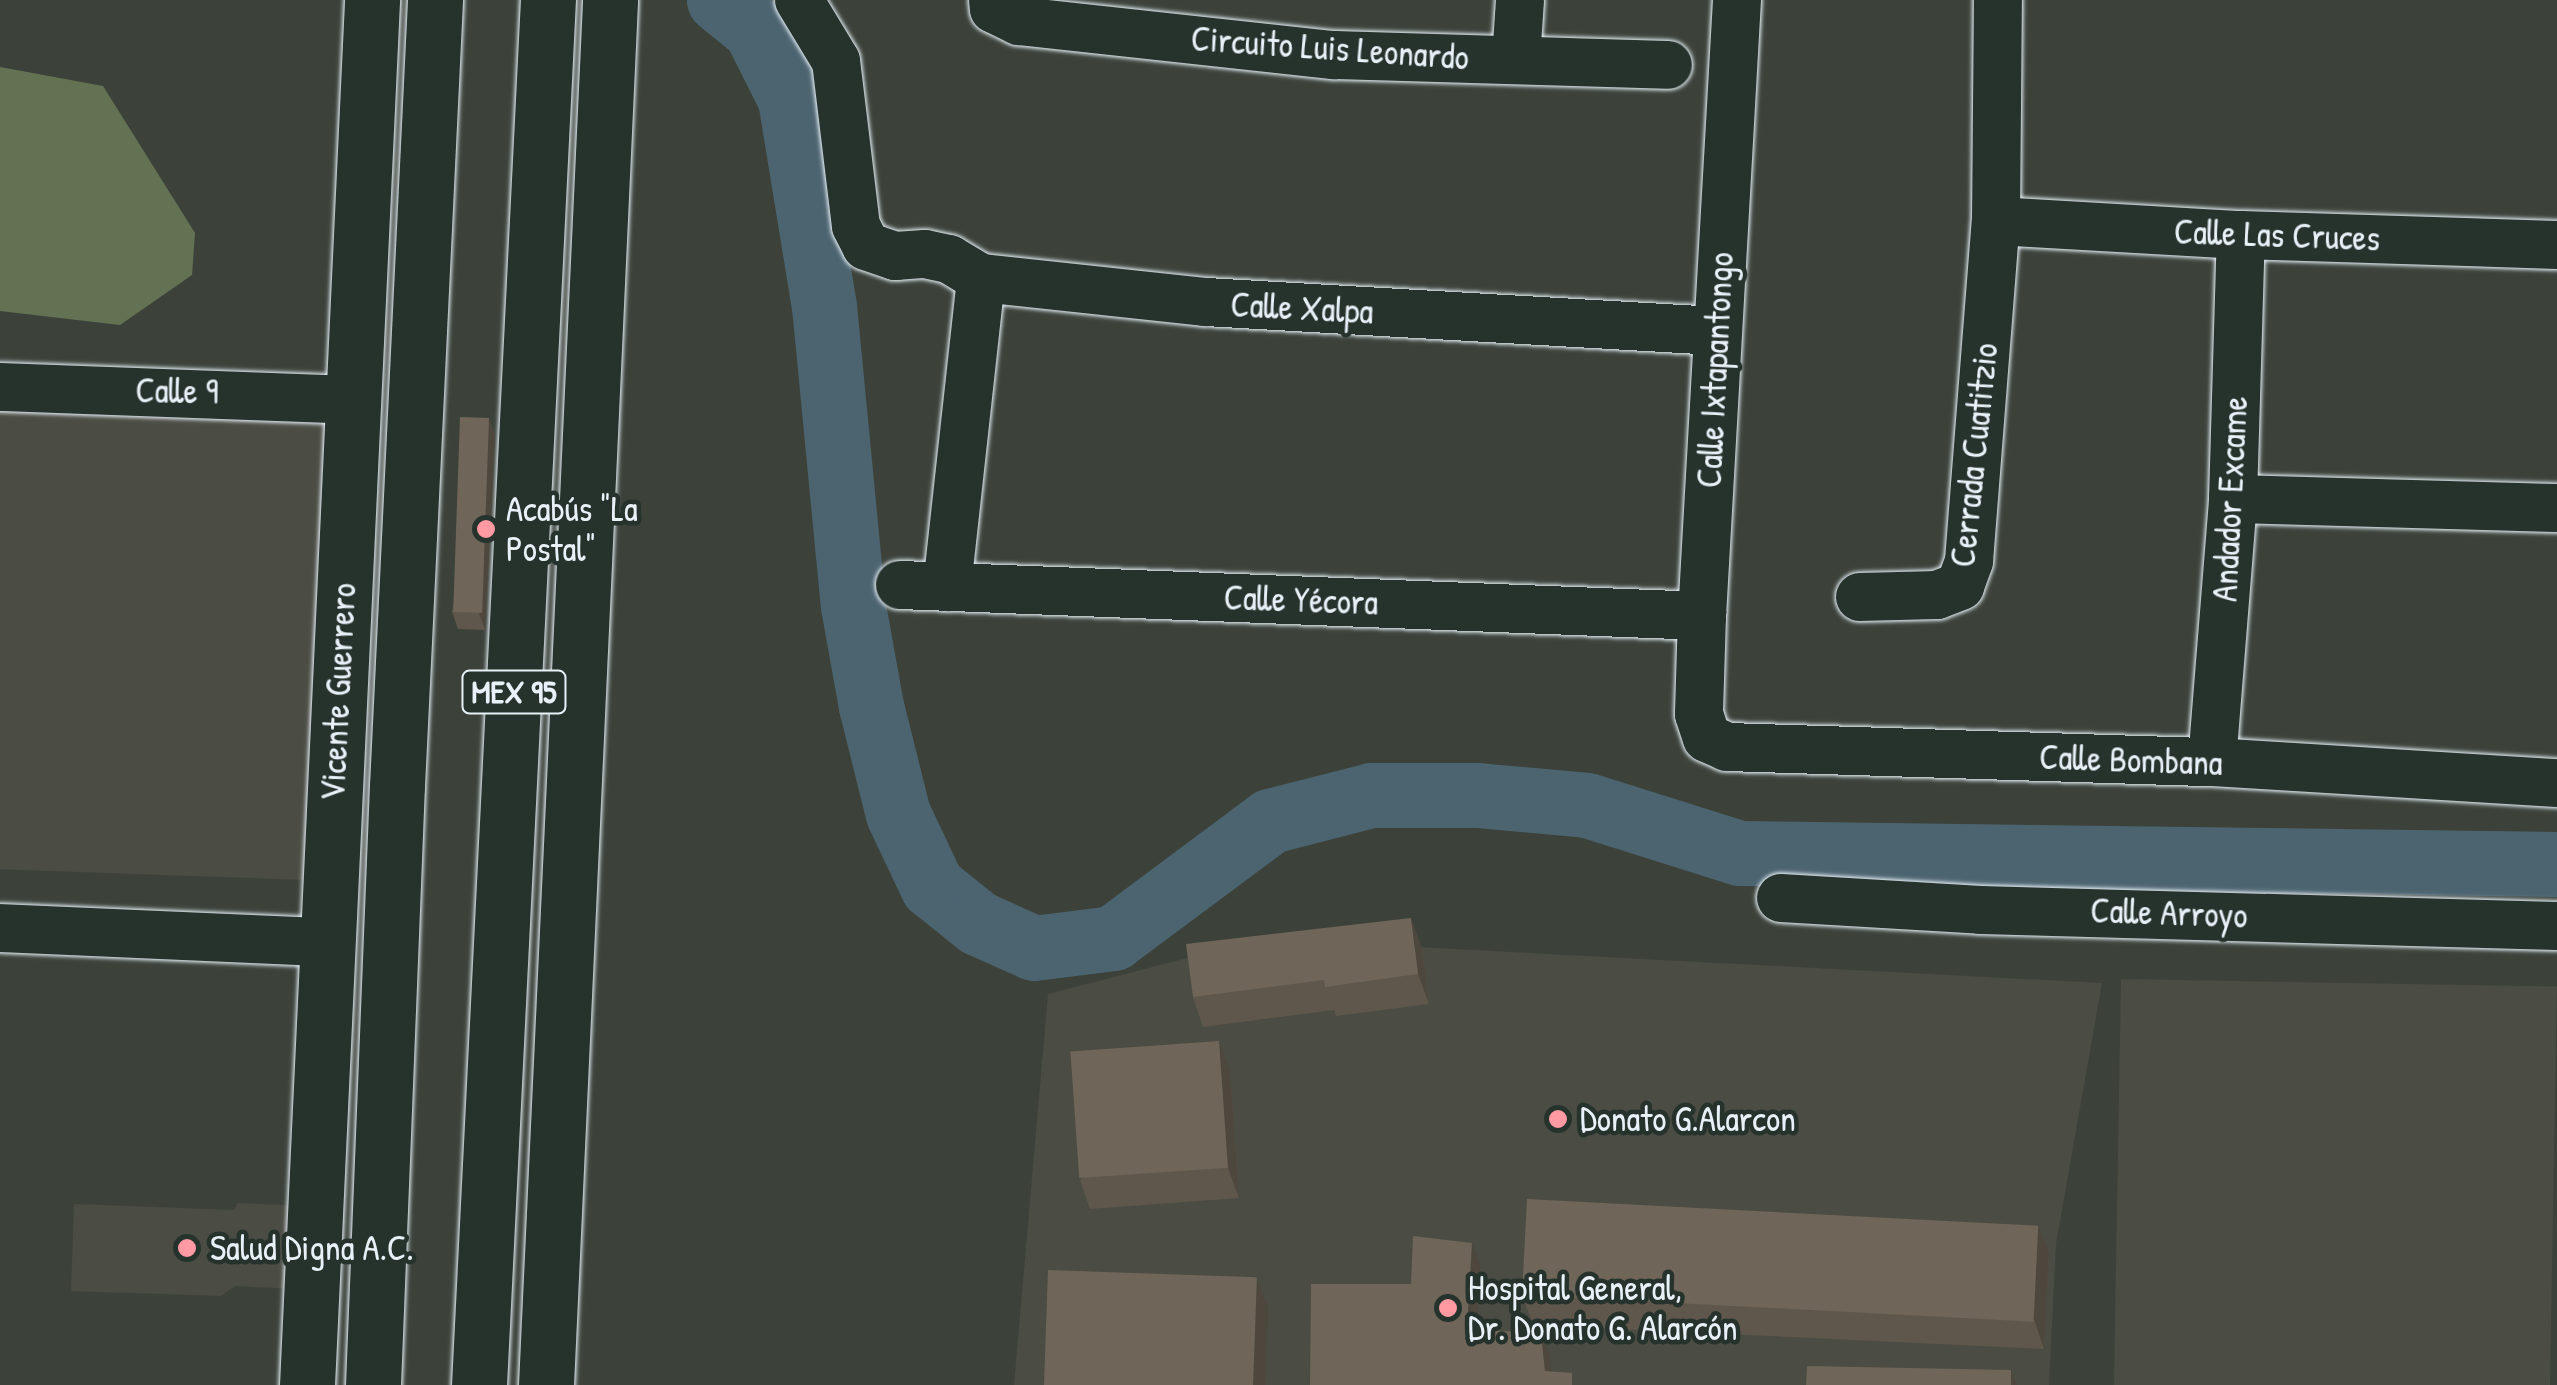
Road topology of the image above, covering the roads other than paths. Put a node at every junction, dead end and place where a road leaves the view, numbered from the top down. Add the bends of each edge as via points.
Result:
1 (372, 0) edge
2 (436, 0) edge
3 (548, 0) edge
4 (610, 0) edge
5 (798, 0) edge
6 (1520, 0) edge
7 (1737, 0) edge
8 (1998, 0) edge
9 (993, 4) edge
10 (1516, 59) junction
11 (1668, 65) dead end
12 (1996, 222) junction
13 (2241, 235) junction
14 (2557, 245) edge
15 (981, 278) junction
16 (1716, 331) junction
17 (0, 387) edge
18 (355, 400) junction
19 (2232, 499) junction
20 (2557, 508) edge
21 (900, 585) dead end
22 (948, 587) junction
23 (1860, 597) dead end
24 (1702, 616) junction
25 (1707, 738) joint
26 (2212, 762) junction
27 (2557, 783) edge
28 (397, 786) junction
29 (333, 788) junction
30 (1781, 898) dead end
31 (2557, 926) edge
32 (0, 928) edge
33 (324, 942) junction
34 (307, 1385) edge
35 (374, 1385) edge
36 (479, 1385) edge
37 (546, 1385) edge

1 - 18 main road, Vicente Guerrero
2 - 28 main road
3 - 36 main road, MEX 95
4 - 37 main road
5 - 15 street, Calle Xalpa via 836,61 856,226 866,246 895,256 950,260
6 - 10 street
7 - 16 street, Calle Ixtapantongo
8 - 12 street, Cerrada Cuatitzio
9 - 10 street, Circuito Luis Leonardo via 1019,20 1334,55
10 - 11 street, Circuito Luis Leonardo
12 - 13 street, Calle Las Cruces
12 - 23 street, Cerrada Cuatitzio via 1970,561 1960,586 1938,596
13 - 14 street, Calle Las Cruces
13 - 19 street, Andador Excame
15 - 16 street, Calle Xalpa via 1206,302
15 - 22 street
16 - 24 street, Calle Ixtapantongo
17 - 18 street, Calle 9
18 - 29 main road, Vicente Guerrero
19 - 20 street
19 - 26 street, Andador Excame
21 - 22 street, Calle Yécora
22 - 24 street, Calle Yécora
24 - 25 street, Calle Ixtapantongo via 1699,714
25 - 26 street, Calle Bombana via 1727,746
26 - 27 street, Calle Bombana
28 - 29 main road
28 - 35 main road
29 - 33 main road, Vicente Guerrero
30 - 31 street, Calle Arroyo
32 - 33 street
33 - 34 main road, Vicente Guerrero

